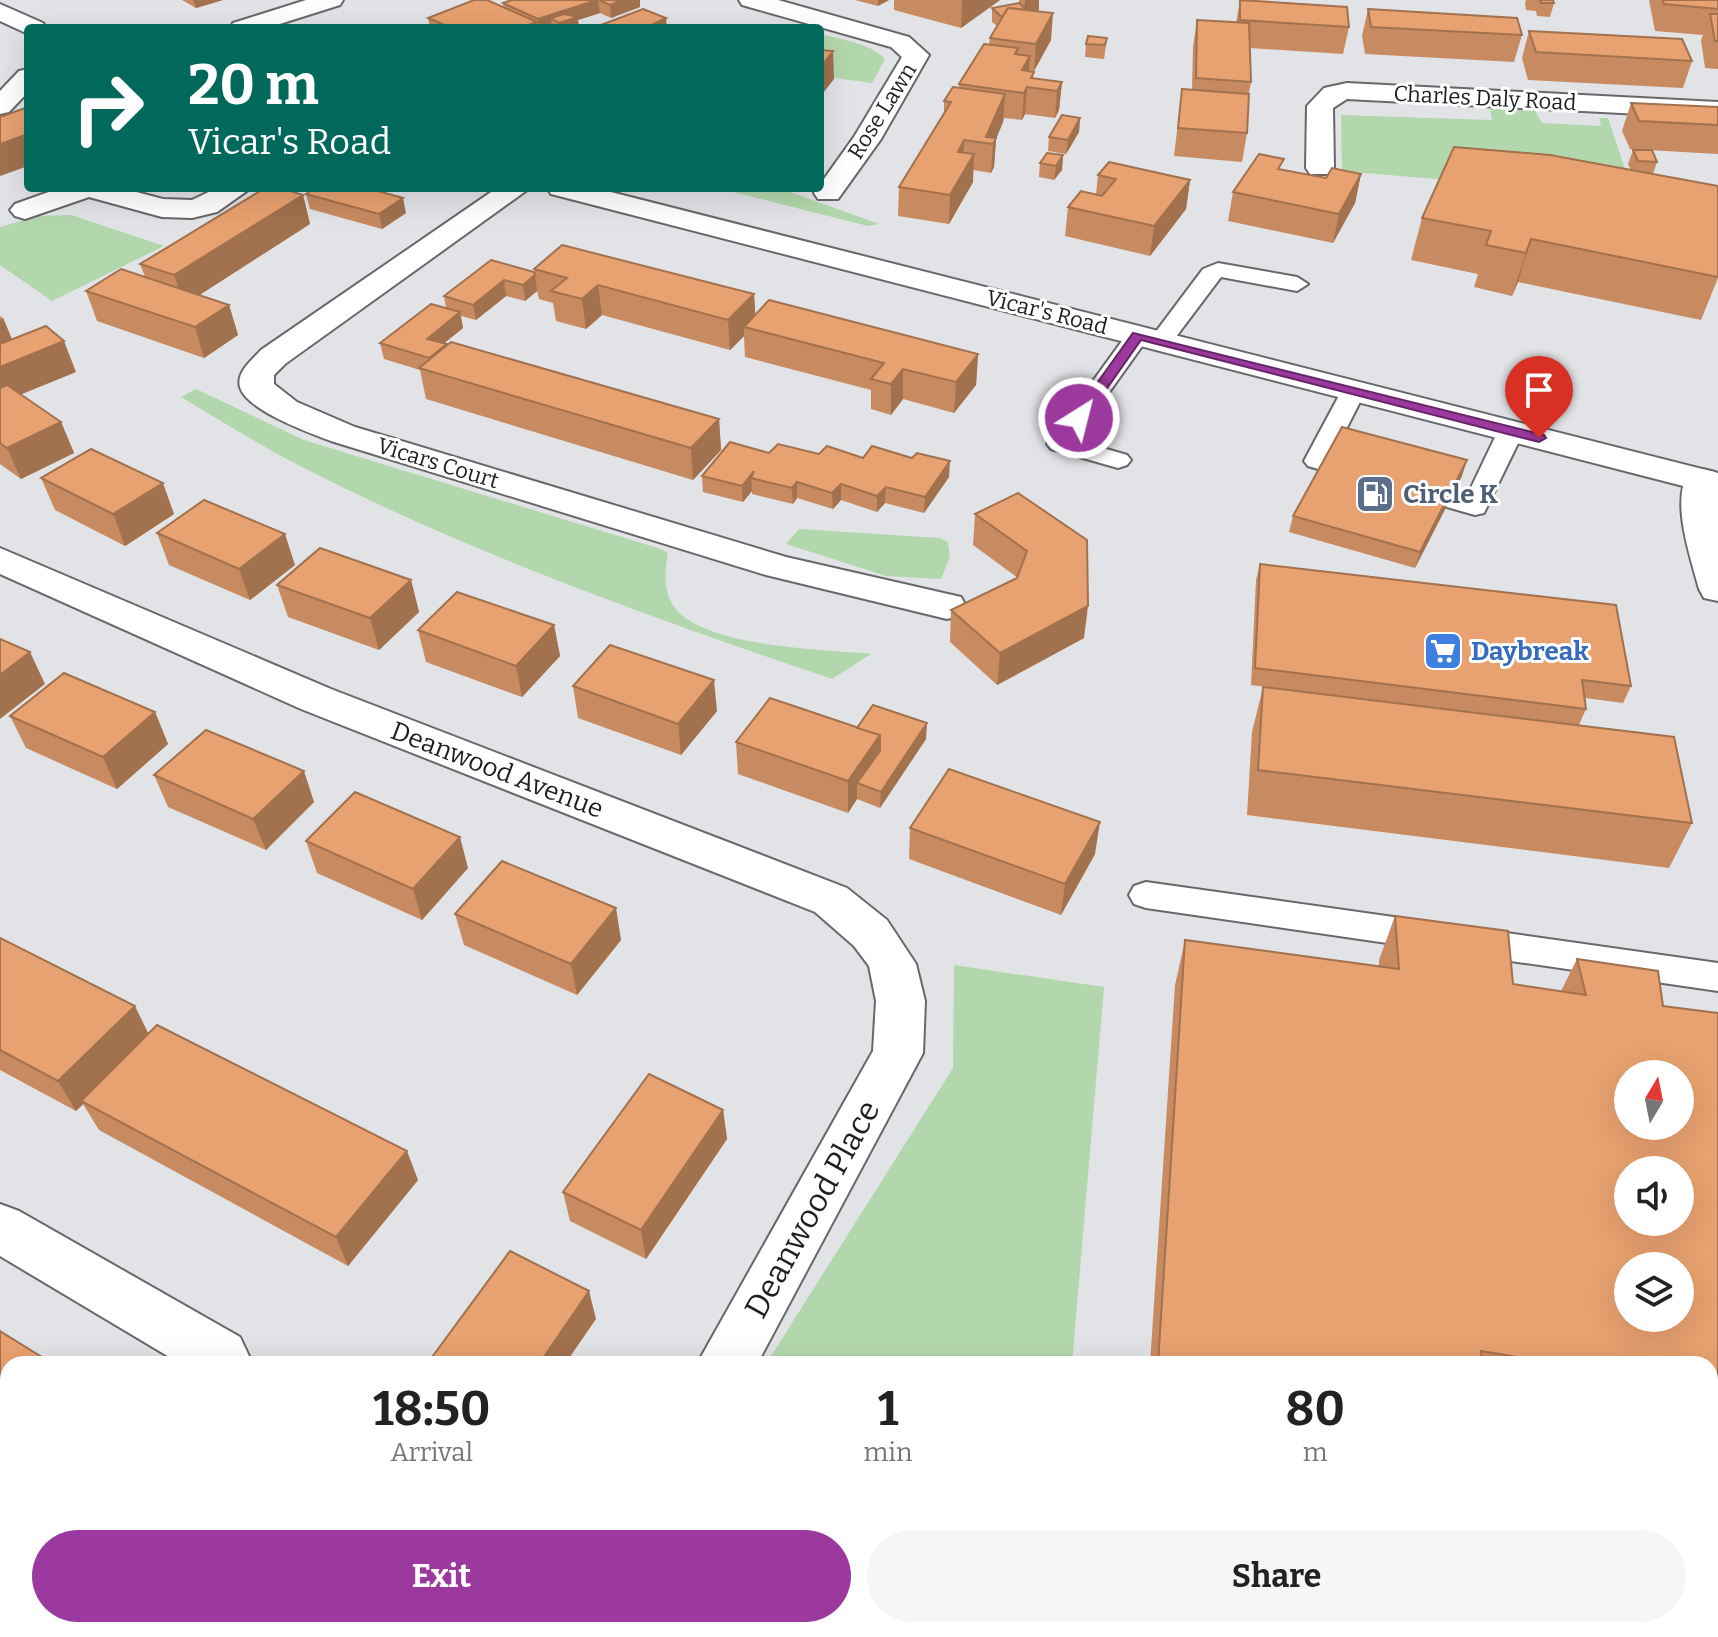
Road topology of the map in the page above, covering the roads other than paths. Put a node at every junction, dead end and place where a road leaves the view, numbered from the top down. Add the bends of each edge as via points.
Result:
1 (331, 0) edge
2 (751, 0) edge
3 (0, 11) edge
4 (26, 24) edge
5 (255, 24) edge
6 (24, 81) edge
7 (0, 106) edge
8 (24, 106) edge
9 (1718, 110) edge
10 (0, 114) edge
11 (1320, 168) dead end
12 (77, 192) edge
13 (103, 192) edge
14 (230, 192) edge
15 (510, 192) edge
16 (577, 192) edge
17 (828, 193) dead end
18 (25, 210) dead end
19 (1297, 284) dead end
20 (1150, 338) junction
21 (1354, 390) junction
22 (1511, 431) junction
23 (1118, 460) dead end
24 (1710, 482) edge
25 (0, 560) edge
26 (1718, 589) edge
27 (947, 606) dead end
28 (1146, 895) dead end
29 (1718, 977) edge
30 (898, 1053) joint
31 (0, 1228) edge
32 (220, 1356) dead end
33 (730, 1356) edge

1 - 5 street
2 - 17 street, Rose Lawn via 900,42 916,56
3 - 4 street
6 - 7 street
8 - 10 street
9 - 11 street, Charles Daly Road via 1347,91 1333,94 1320,106
12 - 18 street
13 - 14 street via 162,208 192,209
15 - 27 street, Vicars Court via 273,357 258,373 257,387 285,409 343,434 779,567
16 - 20 street, Vicar's Road
19 - 20 lane via 1218,270
20 - 21 street, Vicar's Road
20 - 23 lane via 1060,444
21 - 22 street, Vicar's Road
21 - 22 lane via 1317,461 1475,507
22 - 24 street, Vicar's Road
24 - 26 street via 1700,522
25 - 30 street, Deanwood Avenue via 316,699 831,900 871,929 896,968 903,1009
28 - 29 lane
30 - 33 street, Deanwood Place
31 - 32 street

